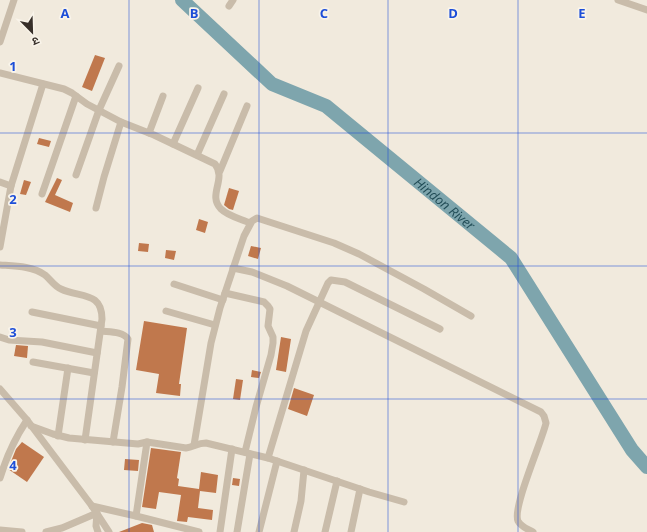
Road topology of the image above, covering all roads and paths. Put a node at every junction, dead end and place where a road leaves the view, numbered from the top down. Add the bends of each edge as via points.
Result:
1 (14, 0) edge
2 (618, 0) edge
3 (647, 10) edge
4 (0, 42) edge
5 (119, 66) dead end
6 (0, 73) edge
7 (43, 84) junction
8 (198, 88) dead end
9 (224, 94) dead end
10 (76, 96) junction
11 (163, 96) dead end
12 (248, 106) dead end
13 (99, 110) junction
14 (122, 122) junction
15 (148, 133) junction
16 (173, 144) junction
17 (197, 155) junction
18 (220, 171) junction
19 (76, 175) dead end
20 (0, 182) edge
21 (11, 186) junction
22 (42, 194) dead end
23 (96, 208) dead end
24 (250, 223) junction
25 (0, 247) edge
26 (0, 265) edge
27 (233, 268) junction
28 (174, 284) dead end
29 (224, 296) junction
30 (319, 302) junction
31 (166, 311) dead end
32 (32, 312) dead end
33 (471, 316) dead end
34 (216, 325) junction
35 (101, 328) junction
36 (440, 329) dead end
37 (0, 338) edge
38 (97, 353) junction
39 (33, 362) dead end
40 (68, 368) junction
41 (94, 373) junction
42 (0, 389) edge
43 (29, 423) junction
44 (58, 436) junction
45 (85, 440) junction
46 (113, 442) junction
47 (147, 442) junction
48 (194, 444) junction
49 (232, 449) junction
50 (247, 453) junction
51 (268, 458) junction
52 (277, 461) junction
53 (304, 470) junction
54 (0, 478) edge
55 (337, 481) junction
56 (360, 489) junction
57 (404, 502) dead end
58 (92, 506) junction
59 (97, 513) junction
60 (136, 516) junction
61 (179, 529) edge
62 (0, 530) edge
63 (22, 532) edge
64 (46, 532) edge
65 (98, 532) edge
66 (109, 532) edge
67 (199, 532) edge
68 (220, 532) edge
69 (237, 532) edge
70 (259, 532) edge
71 (294, 532) edge
72 (325, 532) edge
73 (351, 532) edge
74 (533, 532) edge

1 - 4 street
2 - 3 street
5 - 13 street
6 - 7 street
7 - 10 street via 64,89
7 - 21 street
8 - 16 street
9 - 17 street
10 - 13 street
10 - 22 street
11 - 15 street
12 - 18 street
13 - 14 street
13 - 19 street
14 - 15 street
14 - 23 street
15 - 16 street
16 - 17 street
17 - 18 street via 215,164
18 - 24 street via 216,189 220,208
20 - 21 street
21 - 25 street
24 - 27 street
24 - 33 street via 262,218 334,242 387,268
26 - 35 street via 33,269 58,287 96,300 102,312
27 - 29 street
27 - 30 street via 252,272
28 - 29 street
29 - 34 street
29 - 50 street via 264,302 270,309 268,326 273,344
30 - 36 street via 328,283 335,280 352,285
30 - 51 street via 306,331
30 - 74 street via 544,416 544,431 517,517 519,523
31 - 34 street
32 - 35 street
34 - 48 street via 210,343
35 - 38 street
35 - 46 street via 126,336 128,339
37 - 38 street via 42,342
38 - 41 street
39 - 40 street
40 - 41 street
40 - 44 street
41 - 45 street
42 - 43 street
43 - 44 street
43 - 54 street via 19,432
43 - 58 street
44 - 45 street
45 - 46 street
46 - 47 street
47 - 48 street via 186,448
47 - 60 street
48 - 49 street via 206,443
49 - 50 street
49 - 68 street
50 - 51 street
50 - 69 street
51 - 52 street
52 - 53 street
52 - 70 street
53 - 55 street
53 - 71 street
55 - 56 street
55 - 72 street
56 - 57 street
56 - 73 street
58 - 59 street
58 - 60 street
59 - 64 street
59 - 65 street
59 - 66 street
60 - 61 street
61 - 67 street
62 - 63 street

